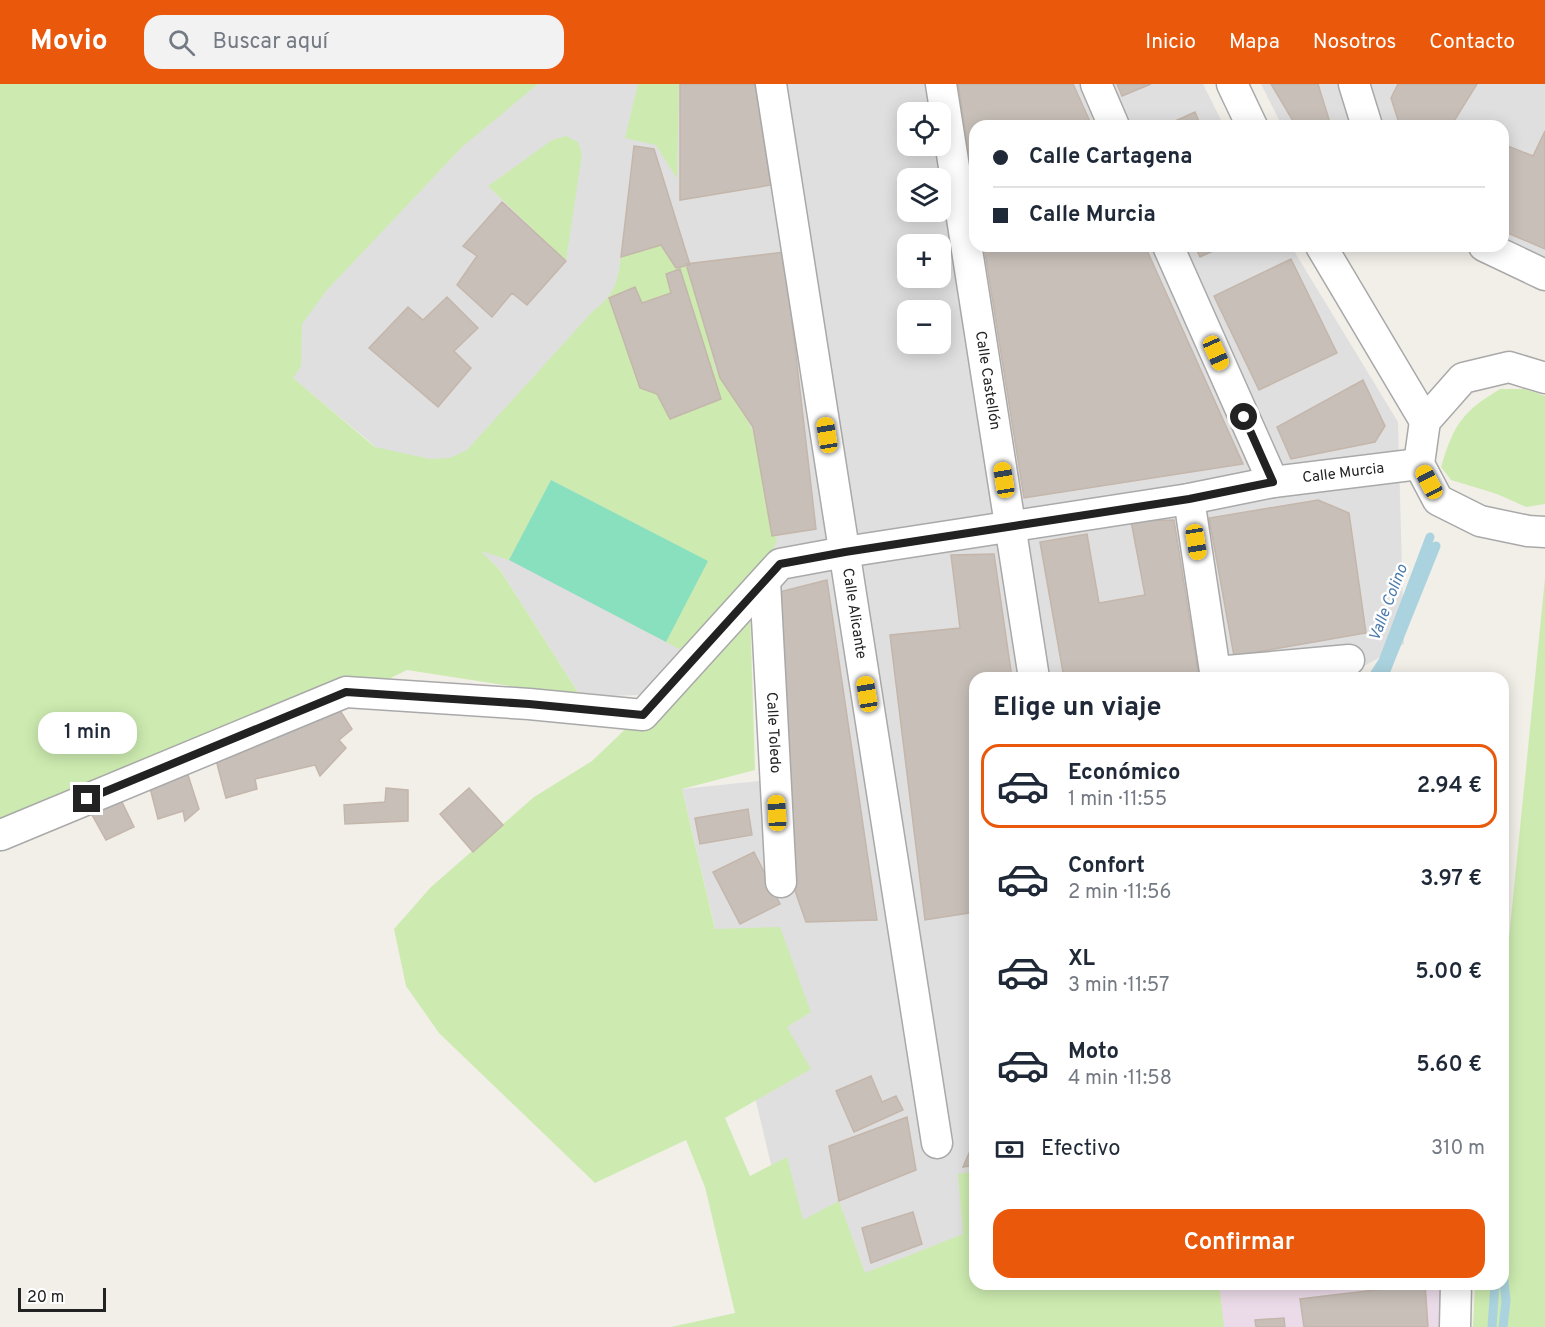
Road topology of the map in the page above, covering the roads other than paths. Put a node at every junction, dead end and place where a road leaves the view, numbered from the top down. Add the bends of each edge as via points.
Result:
1 (771, 84) edge
2 (941, 84) edge
3 (1096, 84) edge
4 (1232, 84) edge
5 (1354, 84) edge
6 (1111, 120) edge
7 (1249, 120) edge
8 (1365, 120) edge
9 (1171, 252) edge
10 (1325, 252) edge
11 (1497, 252) edge
12 (1545, 275) edge
13 (1545, 378) edge
14 (1425, 421) junction
15 (1419, 464) junction
16 (1273, 482) junction
17 (1189, 499) junction
18 (1011, 527) junction
19 (1545, 532) edge
20 (845, 552) junction
21 (765, 581) junction
22 (1349, 660) dead end
23 (1033, 672) edge
24 (1216, 672) edge
25 (1243, 672) edge
26 (1, 835) edge
27 (781, 882) dead end
28 (937, 1143) dead end
29 (1456, 1290) edge
30 (1455, 1327) edge

1 - 20 street, Calle Alicante
2 - 18 street, Calle Castellón
3 - 6 street
4 - 7 street
5 - 8 street
9 - 16 street
10 - 14 street
11 - 12 street
13 - 14 street via 1509,367 1463,378
14 - 15 street
15 - 16 street, Calle Murcia
15 - 19 street via 1438,500 1480,521
16 - 17 street, Calle Murcia
17 - 18 street, Calle Murcia
17 - 24 street
18 - 20 street, Calle Murcia
18 - 23 street, Calle Castellón
20 - 21 street, Calle Murcia via 780,564
20 - 28 street, Calle Alicante
21 - 26 street, Calle Murcia via 643,715 346,692
21 - 27 street, Calle Toledo
22 - 25 street
29 - 30 street

